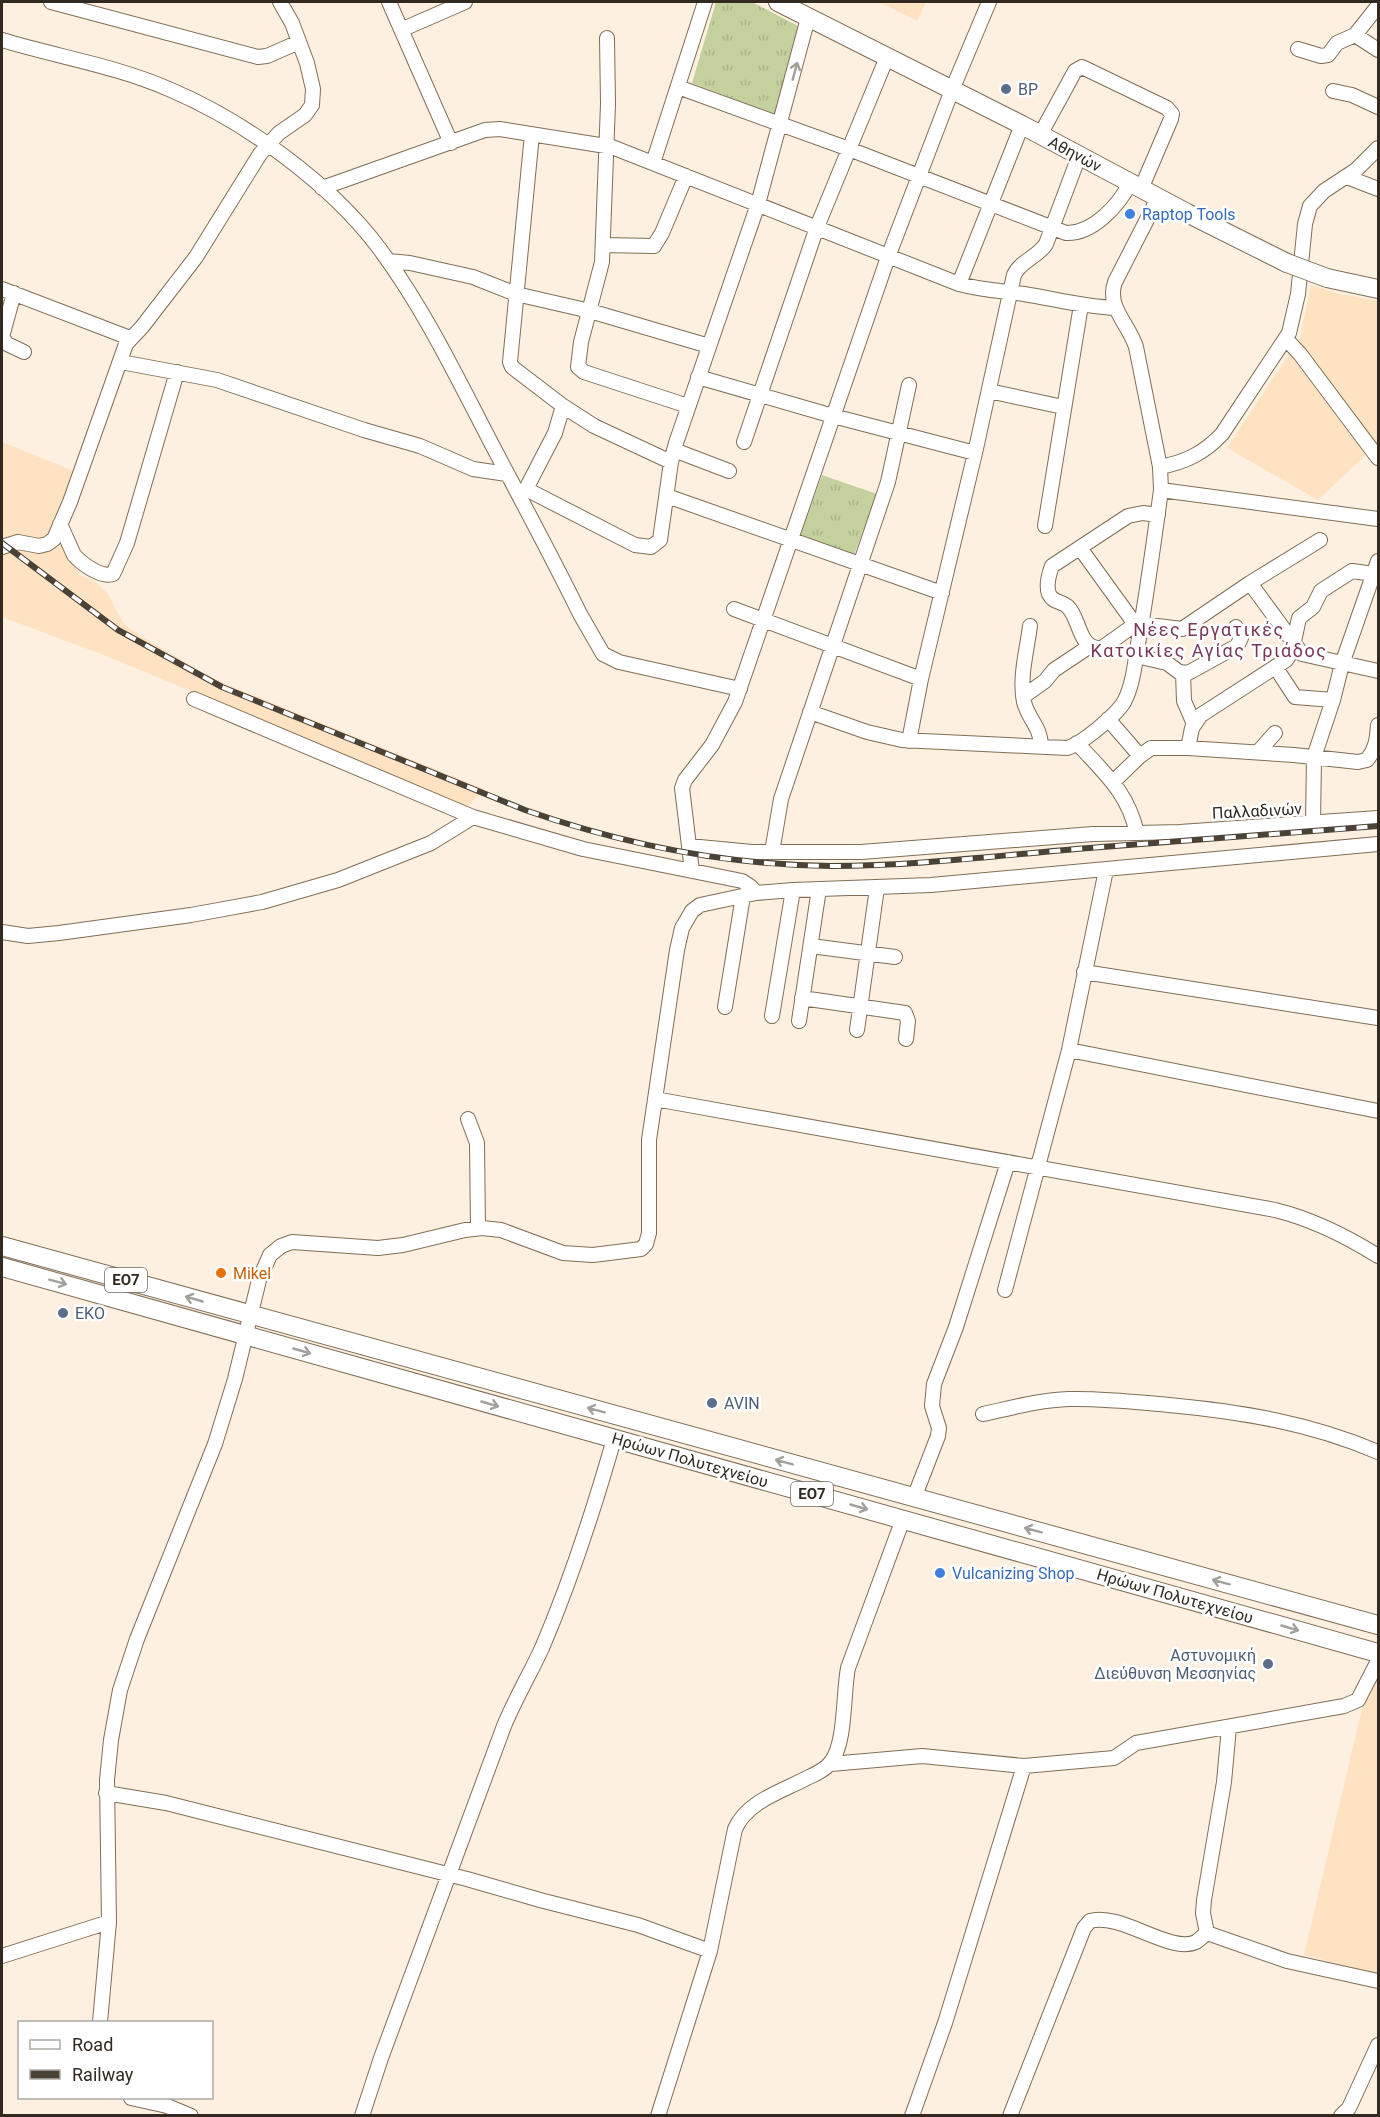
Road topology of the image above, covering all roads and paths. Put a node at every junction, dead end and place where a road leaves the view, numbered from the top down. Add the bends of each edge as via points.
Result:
1 (51, 2) edge
2 (280, 2) edge
3 (389, 2) edge
4 (465, 2) edge
5 (705, 2) edge
6 (778, 2) edge
7 (989, 2) edge
8 (1378, 6) edge
9 (106, 8) edge
10 (808, 18) junction
11 (403, 29) junction
12 (1355, 34) junction
13 (607, 38) dead end
14 (2, 40) edge
15 (299, 42) junction
16 (1299, 49) dead end
17 (1378, 50) edge
18 (887, 57) junction
19 (678, 87) junction
20 (952, 90) junction
21 (1333, 91) dead end
22 (1378, 107) edge
23 (781, 124) junction
24 (1022, 125) junction
25 (532, 134) junction
26 (1040, 135) junction
27 (451, 143) junction
28 (267, 145) junction
29 (606, 146) junction
30 (1378, 148) edge
31 (849, 149) junction
32 (1079, 156) junction
33 (653, 163) junction
34 (686, 176) junction
35 (920, 176) junction
36 (1347, 177) junction
37 (1135, 186) junction
38 (322, 188) junction
39 (1378, 189) edge
40 (1158, 198) junction
41 (991, 203) junction
42 (758, 204) junction
43 (817, 227) junction
44 (1052, 228) junction
45 (603, 245) junction
46 (888, 257) junction
47 (388, 261) junction
48 (959, 284) junction
49 (1378, 289) edge
50 (8, 291) edge
51 (1010, 293) junction
52 (516, 294) junction
53 (1081, 305) junction
54 (1116, 308) junction
55 (590, 311) junction
56 (130, 338) junction
57 (1286, 339) junction
58 (709, 346) junction
59 (24, 352) dead end
60 (121, 362) junction
61 (177, 372) junction
62 (698, 378) junction
63 (909, 385) dead end
64 (989, 391) junction
65 (759, 395) junction
66 (563, 406) junction
67 (688, 406) junction
68 (1064, 407) junction
69 (833, 416) junction
70 (897, 434) junction
71 (744, 442) dead end
72 (975, 453) junction
73 (673, 456) junction
74 (1378, 458) edge
75 (1160, 467) junction
76 (729, 471) dead end
77 (507, 474) junction
78 (1161, 490) junction
79 (522, 492) junction
80 (667, 496) junction
81 (1158, 514) junction
82 (1378, 519) edge
83 (60, 524) junction
84 (1045, 526) dead end
85 (790, 540) junction
86 (1320, 540) dead end
87 (2, 547) edge
88 (1080, 548) junction
89 (860, 564) junction
90 (1376, 567) edge
91 (1250, 583) junction
92 (942, 593) junction
93 (735, 609) dead end
94 (764, 619) junction
95 (1139, 624) junction
96 (1030, 626) dead end
97 (1236, 627) dead end
98 (1293, 642) junction
99 (833, 645) junction
100 (1090, 646) junction
101 (1136, 656) junction
102 (1342, 664) junction
103 (1276, 668) junction
104 (1378, 671) edge
105 (1183, 673) junction
106 (921, 679) junction
107 (740, 689) junction
108 (1024, 696) junction
109 (194, 699) dead end
110 (1333, 700) junction
111 (810, 712) junction
112 (1108, 718) junction
113 (1194, 724) junction
114 (1378, 725) edge
115 (1275, 733) dead end
116 (909, 741) junction
117 (1077, 743) junction
118 (1041, 746) junction
119 (1188, 748) junction
120 (1258, 752) junction
121 (1140, 756) junction
122 (1314, 757) junction
123 (1113, 782) junction
124 (473, 817) junction
125 (1378, 818) edge
126 (1313, 824) junction
127 (1137, 833) junction
128 (1378, 844) edge
129 (689, 846) junction
130 (772, 852) junction
131 (1106, 870) junction
132 (692, 871) junction
133 (877, 888) junction
134 (819, 889) junction
135 (793, 890) junction
136 (749, 895) junction
137 (2, 932) edge
138 (811, 946) junction
139 (868, 953) junction
140 (895, 957) dead end
141 (1084, 972) junction
142 (802, 998) junction
143 (860, 1006) junction
144 (724, 1007) dead end
145 (772, 1016) dead end
146 (1378, 1018) edge
147 (799, 1021) dead end
148 (857, 1030) dead end
149 (906, 1039) dead end
150 (1069, 1050) junction
151 (655, 1099) junction
152 (1378, 1111) edge
153 (468, 1119) dead end
154 (1008, 1162) junction
155 (1037, 1167) junction
156 (478, 1228) junction
157 (2, 1246) edge
158 (1378, 1256) edge
159 (2, 1267) edge
160 (1005, 1290) dead end
161 (250, 1315) junction
162 (246, 1335) junction
163 (983, 1414) dead end
164 (614, 1439) junction
165 (1378, 1452) edge
166 (914, 1498) junction
167 (903, 1519) junction
168 (1378, 1625) edge
169 (1378, 1653) edge
170 (1378, 1661) edge
171 (1229, 1727) junction
172 (831, 1764) junction
173 (1024, 1766) junction
174 (106, 1793) junction
175 (450, 1874) junction
176 (109, 1922) junction
177 (1207, 1933) junction
178 (710, 1951) junction
179 (2, 1956) edge
180 (1378, 1981) edge
181 (100, 2021) edge
182 (1378, 2045) edge
183 (138, 2099) edge
184 (191, 2115) edge
185 (362, 2115) edge
186 (658, 2115) edge
187 (912, 2115) edge
188 (1010, 2115) edge
189 (1341, 2115) edge

1 - 9 street
2 - 15 street
3 - 11 street
4 - 11 street
5 - 19 street
6 - 10 main road, Αθηνών
7 - 20 street
8 - 12 street
9 - 15 street via 261,57
10 - 18 main road, Αθηνών
23 -> 10 street
11 - 27 street
12 - 16 street via 1341,40 1328,56
12 - 17 street
13 - 29 street
14 - 28 street via 156,84 205,106
15 - 28 street via 313,88 312,105
18 - 20 main road, Αθηνών
18 - 31 street
19 - 23 street
19 - 33 street
20 - 24 main road, Αθηνών
20 - 35 street
21 - 22 street
23 - 31 street
23 - 42 street
24 - 26 main road, Αθηνών
24 - 41 street
25 - 27 street via 490,128
25 - 29 street
25 - 52 street
26 - 32 main road, Αθηνών
26 - 37 street via 1075,71 1082,66 1171,110 1172,119
27 - 38 street
28 - 38 street
28 - 56 street via 196,257
29 - 33 street
29 - 45 street
30 - 36 street
31 - 35 street
31 - 43 street
32 - 37 main road, Αθηνών
32 - 44 street
33 - 34 street
34 - 42 street
34 - 45 street via 655,245
35 - 41 street
35 - 46 street
36 - 39 street
36 - 57 street via 1324,191 1308,210 1298,294
37 - 40 main road, Αθηνών
37 - 44 street via 1090,227 1071,233
38 - 47 street via 357,222
40 - 49 main road, Αθηνών, bridge via 1287,263 1327,278
40 - 54 street via 1115,282 1111,296
41 - 44 street
41 - 48 street
42 - 43 street
42 - 58 street
43 - 46 street
43 - 65 street
44 - 51 street via 1041,252 1016,271
45 - 55 street
46 - 48 street
46 - 69 street
47 - 52 street via 473,277
47 - 77 street via 440,343
48 - 51 street
50 - 56 street
50 - 59 street via 2,337
51 - 53 street
51 - 64 street
52 - 55 street
52 - 66 street via 512,368
53 - 54 street
53 - 68 street
54 - 75 street via 1133,336
55 - 58 street
55 - 67 street via 579,352 580,370
56 - 60 street
57 - 74 street
57 - 75 street via 1222,434 1191,459
58 - 62 street
60 - 61 street
60 - 83 street
61 - 77 street via 239,387 420,446 473,469
61 - 83 street via 127,543 113,574 102,574 77,559
62 - 65 street
62 - 67 street
63 - 70 street
64 - 68 street
64 - 72 street
65 - 69 street
65 - 71 street
66 - 73 street via 594,426
66 - 79 street via 555,433
67 - 73 street
68 - 84 street
69 - 70 street
69 - 85 street
70 - 72 street
70 - 89 street via 888,482
72 - 92 street
73 - 76 street
73 - 80 street
75 - 78 street
77 - 79 street
78 - 81 street
78 - 82 street
79 - 80 street via 643,547 660,540
79 - 107 street via 596,643 607,657
80 - 85 street
81 - 88 street via 1128,516
81 - 95 street
83 - 87 street via 54,539 47,544 18,542
85 - 89 street
85 - 94 street
86 - 91 street
88 - 95 street via 1124,611
88 - 100 street via 1052,566 1048,591 1053,600 1068,607
89 - 92 street
89 - 99 street
90 - 98 street via 1352,571 1321,591 1313,607 1299,618
90 - 102 street
91 - 95 street via 1182,629
91 - 98 street
92 - 106 street
93 - 94 street
94 - 99 street
94 - 107 street
95 - 100 street via 1102,648
95 - 101 street
96 - 108 street
97 - 105 street via 1241,638 1237,646
98 - 102 street via 1304,655
98 - 103 street via 1289,656
99 - 106 street
99 - 111 street
100 - 108 street
101 - 105 street via 1167,663
101 - 112 street via 1130,689 1118,710
102 - 104 street
102 - 110 street
103 - 110 street via 1295,697
103 - 113 street via 1201,715
105 - 113 street via 1184,701
106 - 116 street
107 - 129 street via 719,734 682,788
108 - 118 street via 1041,736
109 - 124 street
110 - 122 street
111 - 116 street via 867,732
111 - 130 street via 781,799
112 - 117 street
112 - 121 street
113 - 119 street
114 - 122 street via 1376,747 1365,761
115 - 120 street
116 - 118 street
117 - 118 street via 1067,748
117 - 123 street
119 - 120 street
119 - 121 street via 1151,748
120 - 122 street
121 - 123 street
122 - 126 street
123 - 127 street via 1128,804
124 - 132 street via 571,846
124 - 137 street via 424,846 329,883 262,902 36,936
125 - 126 street, Παλλαδινών
126 - 127 street, Παλλαδινών
127 - 130 street, Παλλαδινών via 868,851
128 - 131 street
129 - 130 street, Παλλαδινών
129 - 132 street
131 - 133 street
131 - 141 street
132 - 136 street via 742,880 751,886
133 - 134 street
133 - 139 street
134 - 135 street
134 - 138 street
135 - 136 street
135 - 145 street
136 - 144 street
136 - 151 street via 700,905 682,928
138 - 139 street
138 - 142 street
139 - 140 street
139 - 143 street
141 - 146 street
141 - 150 street
142 - 143 street
142 - 147 street
143 - 148 street
143 - 149 street via 905,1013
150 - 152 street
150 - 155 street
151 - 154 street
151 - 156 street via 649,1140 649,1233 641,1249 593,1255 563,1253 501,1230
153 - 156 street via 477,1143
154 - 155 street
154 - 166 street via 957,1327 934,1384 932,1406 938,1436
155 - 158 street via 1286,1213 1337,1233
155 - 160 street
156 - 161 street via 386,1248 287,1243 267,1260
161 -> 157 main road, Ηρώων Πολυτεχνείου / ΕΟ7
159 -> 162 main road, Ηρώων Πολυτεχνείου / ΕΟ7
161 - 162 street
166 -> 161 main road, Ηρώων Πολυτεχνείου / ΕΟ7
162 -> 164 main road, Ηρώων Πολυτεχνείου / ΕΟ7
162 - 174 street via 214,1444 120,1690
163 - 165 street via 1068,1399 1119,1400 1249,1414 1310,1427
164 -> 167 main road, Ηρώων Πολυτεχνείου / ΕΟ7
164 - 175 street via 561,1599 512,1706
168 -> 166 main road, Ηρώων Πολυτεχνείου / ΕΟ7
167 -> 169 main road, Ηρώων Πολυτεχνείου / ΕΟ7
167 - 172 street via 848,1668 841,1734
170 - 171 street via 1358,1700 1333,1709
171 - 173 street via 1136,1743 1114,1758
171 - 177 street via 1204,1900
172 - 173 street via 922,1756
172 - 178 street via 754,1806 740,1818
173 - 187 street via 945,2023
174 - 175 street via 166,1803
174 - 176 street
175 - 178 street via 638,1925
175 - 185 street
176 - 179 street
176 - 181 street
177 - 180 street via 1287,1960
177 - 188 street via 1195,1942 1184,1943 1106,1919 1090,1921
178 - 186 street
182 - 189 street via 1349,2108
183 - 184 street

